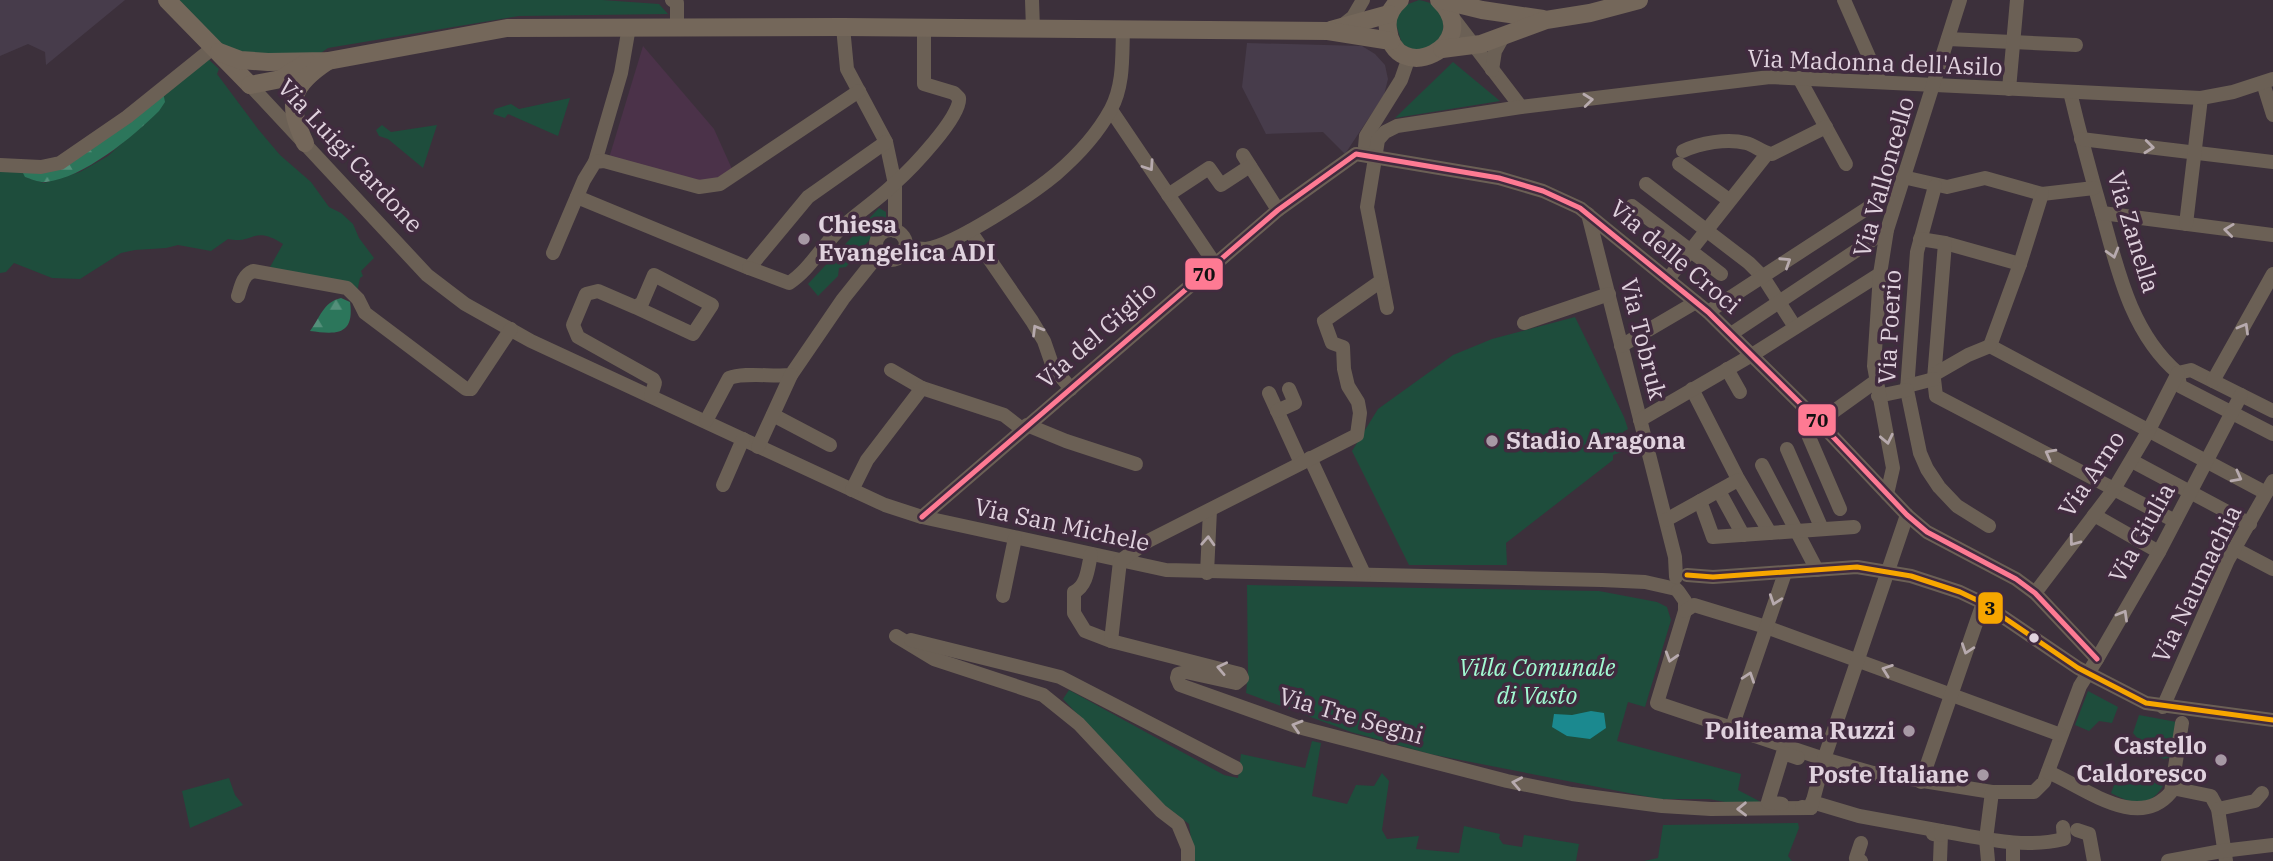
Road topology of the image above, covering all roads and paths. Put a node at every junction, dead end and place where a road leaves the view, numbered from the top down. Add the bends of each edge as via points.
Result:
1 (167, 0) edge
2 (672, 0) edge
3 (1032, 0) edge
4 (1363, 0) edge
5 (1639, 0) edge
6 (1844, 0) edge
7 (1960, 0) edge
8 (2017, 0) edge
9 (1443, 5) edge
10 (1392, 6) edge
11 (1514, 7) edge
12 (1546, 20) junction
13 (629, 27) junction
14 (677, 27) junction
15 (843, 27) junction
16 (923, 27) junction
17 (1335, 28) junction
18 (1032, 29) junction
19 (1123, 30) junction
20 (1504, 35) junction
21 (1948, 38) junction
22 (1391, 41) junction
23 (2012, 42) junction
24 (2076, 45) dead end
25 (1473, 46) junction
26 (1442, 49) junction
27 (216, 50) junction
28 (1409, 57) junction
29 (309, 61) junction
30 (328, 61) junction
31 (278, 63) junction
32 (1492, 70) junction
33 (1799, 78) junction
34 (2268, 81) edge
35 (1880, 82) junction
36 (250, 85) junction
37 (1934, 86) junction
38 (1397, 87) junction
39 (2009, 89) junction
40 (859, 91) junction
41 (2070, 92) junction
42 (2201, 97) junction
43 (1521, 107) junction
44 (1111, 110) junction
45 (2273, 115) edge
46 (1397, 126) junction
47 (1826, 127) junction
48 (2081, 139) junction
49 (305, 142) junction
50 (886, 142) junction
51 (1376, 152) junction
52 (2196, 152) junction
53 (1767, 154) junction
54 (595, 162) junction
55 (2273, 162) edge
56 (1846, 164) dead end
57 (0, 165) edge
58 (1902, 182) junction
59 (895, 184) junction
60 (1646, 184) dead end
61 (1935, 186) junction
62 (2094, 188) junction
63 (2042, 194) junction
64 (1168, 195) junction
65 (577, 197) junction
66 (1728, 200) junction
67 (1632, 206) dead end
68 (1278, 210) junction
69 (2102, 213) junction
70 (1588, 214) junction
71 (2186, 224) junction
72 (1706, 229) junction
73 (895, 230) junction
74 (1887, 230) junction
75 (970, 231) junction
76 (2273, 235) edge
77 (1920, 239) junction
78 (1945, 243) junction
79 (905, 247) junction
80 (1690, 250) junction
81 (553, 253) dead end
82 (879, 254) junction
83 (1215, 264) junction
84 (2020, 264) junction
85 (749, 268) junction
86 (1721, 274) dead end
87 (1880, 274) junction
88 (2273, 274) edge
89 (1763, 277) junction
90 (1668, 279) junction
91 (1381, 281) junction
92 (1609, 294) junction
93 (238, 296) dead end
94 (1696, 302) junction
95 (1779, 303) junction
96 (635, 307) junction
97 (1387, 308) dead end
98 (1708, 312) junction
99 (1524, 323) dead end
100 (1795, 327) junction
101 (510, 330) junction
102 (1731, 334) junction
103 (1621, 346) junction
104 (1990, 346) junction
105 (1752, 355) junction
106 (1727, 369) junction
107 (891, 370) dead end
108 (2178, 373) junction
109 (791, 375) junction
110 (1934, 376) junction
111 (2213, 381) junction
112 (922, 388) junction
113 (1877, 388) junction
114 (1907, 388) junction
115 (1071, 389) junction
116 (1289, 389) dead end
117 (1692, 389) junction
118 (1740, 392) dead end
119 (1269, 393) dead end
120 (2241, 395) junction
121 (651, 396) junction
122 (1277, 411) junction
123 (2273, 411) edge
124 (2232, 414) junction
125 (773, 415) junction
126 (1640, 419) junction
127 (706, 421) junction
128 (1822, 425) junction
129 (1024, 427) junction
130 (2148, 430) junction
131 (2273, 434) edge
132 (1809, 437) junction
133 (743, 439) junction
134 (830, 445) dead end
135 (758, 447) junction
136 (1305, 461) junction
137 (2132, 461) junction
138 (2207, 461) junction
139 (1136, 464) dead end
140 (1762, 465) dead end
141 (1738, 478) junction
142 (723, 485) dead end
143 (2270, 487) edge
144 (2114, 489) junction
145 (852, 490) junction
146 (1719, 491) junction
147 (2191, 492) junction
148 (1887, 494) junction
149 (1700, 501) junction
150 (1840, 509) dead end
151 (1210, 510) junction
152 (2094, 515) junction
153 (922, 517) junction
154 (1665, 520) junction
155 (1905, 520) junction
156 (2175, 521) junction
157 (2250, 524) junction
158 (1989, 526) dead end
159 (1854, 527) dead end
160 (1822, 529) junction
161 (1797, 532) junction
162 (1770, 533) junction
163 (1742, 535) junction
164 (1015, 538) junction
165 (2235, 549) junction
166 (2159, 552) junction
167 (1091, 555) junction
168 (1120, 561) junction
169 (2273, 569) edge
170 (1817, 570) junction
171 (1888, 571) junction
172 (1207, 573) junction
173 (1784, 573) junction
174 (1364, 574) junction
175 (1688, 581) junction
176 (2035, 593) junction
177 (1003, 596) dead end
178 (1983, 603) junction
179 (1698, 607) junction
180 (1766, 626) junction
181 (1111, 641) junction
182 (1858, 659) junction
183 (2097, 659) junction
184 (2087, 673) junction
185 (1951, 694) junction
186 (2163, 707) junction
187 (2273, 720) edge
188 (2182, 723) dead end
189 (1732, 727) junction
190 (2061, 735) junction
191 (1823, 762) junction
192 (1236, 768) dead end
193 (2048, 772) junction
194 (1921, 782) junction
195 (2172, 789) junction
196 (1992, 792) junction
197 (2262, 793) dead end
198 (1811, 805) junction
199 (2218, 809) junction
200 (1866, 822) dead end
201 (1941, 833) junction
202 (1986, 839) junction
203 (1861, 843) dead end
204 (2013, 844) junction
205 (2273, 845) edge
206 (2225, 856) edge
207 (1188, 861) edge
208 (1861, 861) edge
209 (1940, 861) edge
210 (1988, 861) edge
211 (2013, 861) edge
212 (2094, 861) edge
213 (2168, 861) edge

1 - 27 main road, Via Luigi Cardone
2 - 14 street via 677,3
3 - 18 street
4 - 17 street via 1353,17
5 - 12 main road
6 - 35 street
7 - 21 street, Via Valloncello
8 - 23 street
9 - 11 main road via 1482,10
9 - 25 street
9 - 26 main road via 1451,33
10 - 17 main road
10 - 22 main road via 1387,23
11 - 12 main road
12 - 20 main road
13 - 14 main road
13 - 30 main road via 507,28
13 - 54 street via 621,74
14 - 15 main road
15 - 16 main road
15 - 40 street via 847,69
16 - 18 main road
16 - 59 street via 923,84 954,93 960,102 932,143
17 - 19 main road
17 - 22 main road
18 - 19 main road
19 - 44 street via 1121,78
20 - 25 main road
20 - 32 street
21 - 23 street
21 - 37 street, Via Valloncello
22 - 28 main road
23 - 24 street
23 - 39 street
25 - 26 main road
25 - 32 street
26 - 28 main road via 1427,58
27 - 31 main road via 240,60
27 - 36 main road, Via Luigi Cardone
27 - 57 street via 60,163
28 - 38 street
29 - 30 main road
29 - 31 main road
29 - 36 main road via 281,79
30 - 49 main road via 307,74 292,106
31 - 36 main road via 255,76
32 - 43 street
33 - 35 street, Via Madonna dell'Asilo
43 -> 33 street, Via Madonna dell'Asilo via 1770,77
33 - 47 street
34 - 42 street, Via Madonna dell'Asilo
34 - 45 street
35 - 37 street, Via Madonna dell'Asilo
36 - 49 street, Via Luigi Cardone
37 - 39 street, Via Madonna dell'Asilo
37 - 58 street, Via Valloncello
38 - 46 street via 1392,109
38 - 51 street via 1366,136 1365,147
39 - 41 street, Via Madonna dell'Asilo
40 - 50 street
40 - 54 street via 710,187
41 - 42 street, Via Madonna dell'Asilo
41 - 48 street, Via Zanella
42 - 52 street
43 - 46 street
44 -> 64 street
44 - 75 street via 1054,175
46 - 51 street via 1385,132
47 - 53 street
47 - 56 street
48 -> 52 street
48 - 62 street, Via Zanella
49 - 101 street, Via Luigi Cardone via 427,275 464,304
50 - 59 street
50 - 85 street via 808,197
51 - 68 street, Via del Giglio via 1356,154
51 - 70 street, Via delle Croci via 1499,178 1570,202
51 - 91 street via 1367,207
52 - 55 street
52 - 71 street
53 - 66 street
53 - 66 street via 1739,142 1696,145 1681,157
54 - 65 street
58 - 61 street
58 - 74 street, Via Valloncello
89 -> 58 street
59 - 73 street
59 - 85 street via 854,215 789,283
60 - 72 street
61 - 63 street via 1985,178
61 - 77 street, Via Poerio
62 - 63 street
62 - 69 street, Via Zanella
63 - 84 street
64 - 68 street via 1209,168 1221,185 1246,161
64 - 83 street
65 - 81 street
65 - 85 street
66 - 72 street
67 - 80 street
68 - 83 street, Via del Giglio
69 - 71 street
69 -> 108 street, Via Zanella via 2128,301 2160,356
70 - 90 street, Via delle Croci
70 - 92 street, Via Tobruk
76 -> 71 street
72 - 80 street
72 - 89 street
73 - 79 street
73 - 82 street via 878,236
74 - 87 street, Via Valloncello
74 - 95 street
75 - 79 street via 928,249
115 -> 75 street via 1053,367 1032,321
77 - 78 street
77 - 114 street, Via Poerio
78 - 84 street
78 - 110 street
79 - 82 street via 892,259
80 - 86 street
80 - 90 street
82 - 109 street
83 - 115 street, Via del Giglio
84 - 104 street
87 - 100 street
87 - 113 street, Via Valloncello via 1874,348
111 -> 88 street
89 - 95 street
89 - 98 street
90 - 94 street, Via delle Croci
91 - 97 street
91 - 136 street via 1324,321 1332,343 1343,346 1343,369 1360,413 1357,435
92 - 99 street
92 - 103 street, Via Tobruk
93 - 101 street via 242,281 253,271 347,288 365,313 466,389 471,389
94 - 98 street, Via delle Croci
94 - 103 street
95 - 100 street
95 - 102 street
96 - 96 street via 642,303 654,275 712,305 694,334
96 - 121 street via 591,291 573,325 581,341 653,379
98 - 102 street, Via delle Croci
100 - 105 street
101 - 121 street, Via San Michele
102 - 105 street, Via delle Croci
103 - 126 street, Via Tobruk
104 - 110 street
104 - 130 street
105 - 106 street
105 - 128 street, Via delle Croci
106 - 117 street
106 - 118 street
107 - 112 street
108 - 111 street via 2191,370
108 - 124 street, Via Zanella via 2180,386
108 - 130 street, Via Arno
109 - 125 street
109 - 127 street via 729,378
110 - 114 street
144 -> 110 street via 1936,396
111 - 120 street
112 - 129 street via 1004,415
112 - 145 street via 867,460
113 - 114 street
113 - 128 street
113 -> 148 street, Via Valloncello via 1893,468
114 - 158 street, Via Poerio via 1927,469 1957,506
115 - 129 street, Via del Giglio
116 - 122 street via 1296,403
117 - 126 street
117 - 141 street
119 - 122 street
120 - 123 street
120 - 124 street, Via Giulia
121 - 127 street, Via San Michele
122 - 136 street
124 - 131 street
124 - 138 street, Via Giulia
125 - 134 street
125 - 135 street
126 - 154 street, Via Tobruk
127 - 133 street, Via San Michele
128 - 132 street
128 - 148 street, Via delle Croci
129 - 139 street
129 - 153 street, Via del Giglio
130 - 137 street, Via Arno
130 - 138 street
132 - 150 street
132 - 160 street via 1782,452
133 - 135 street, Via San Michele
133 - 142 street
135 - 145 street, Via San Michele
136 - 151 street
136 - 174 street
137 - 144 street, Via Arno
137 - 147 street
138 -> 143 street
138 - 147 street, Via Giulia
140 - 161 street
141 - 146 street
141 - 162 street
143 - 157 street, Via Naumachia
144 - 152 street, Via Arno
144 - 156 street
145 - 153 street, Via San Michele
146 - 149 street
146 - 163 street
147 - 156 street, Via Giulia
147 - 157 street
148 - 155 street, Via delle Croci
149 - 154 street
149 - 163 street via 1713,537
151 - 168 street via 1148,541
172 -> 151 street
152 - 166 street
152 -> 176 street, Via Arno
153 - 164 street, Via San Michele
154 - 175 street, Via Tobruk via 1675,557
155 - 171 street
155 - 176 street, Via delle Croci via 2001,569
156 - 166 street, Via Giulia
157 - 165 street, Via Naumachia
159 - 160 street
160 - 161 street
161 - 162 street
161 - 170 street
162 - 163 street
164 - 167 street, Via San Michele
164 - 177 street
165 - 169 street
165 - 186 street, Via Naumachia
183 -> 166 street, Via Giulia
167 - 168 street, Via San Michele
167 - 181 street via 1082,587 1074,592 1074,613 1085,631
168 - 172 street, Via San Michele
168 - 181 street
170 - 171 street, Via San Michele
170 - 173 street, Via San Michele
171 - 178 street, Via San Michele
171 - 182 street
172 - 174 street, Via San Michele
173 - 175 street, Via San Michele
173 -> 180 street
174 - 175 street, Via San Michele
175 - 179 street, Via Tobruk via 1685,601
176 - 183 street, Via delle Croci
178 - 184 street, Via San Michele
178 -> 185 street
179 - 180 street
179 -> 189 street via 1657,703
180 - 182 street
189 -> 180 street
198 -> 181 street, Via Tre Segni via 1662,806 1507,781 1298,727 1200,694 1180,685 1178,674 1236,683 1242,678 1235,671
185 -> 182 street
182 - 191 street
183 - 184 street, Via Giulia
184 - 186 street, Via San Michele
184 - 190 street, Via Giulia
185 - 190 street
185 - 194 street
186 - 187 street, Via San Michele
188 - 195 street
189 - 191 street
190 - 193 street, Via Giulia
191 - 194 street
191 - 198 street
191 - 198 street via 1783,753 1768,802
192 - 207 street via 1060,677 896,636 934,659 1051,701 1178,824
193 - 195 street via 2133,809 2157,804
193 - 196 street via 2034,792
194 - 196 street
195 - 199 street via 2211,796
196 - 202 street
197 - 199 street via 2255,801
198 - 201 street
199 - 206 street
200 - 201 street
201 - 202 street
201 - 209 street
202 - 204 street
202 - 210 street
203 - 208 street via 1856,858
204 - 211 street
204 - 212 street via 2064,839 2070,829 2089,834
205 - 206 street
206 - 213 street

